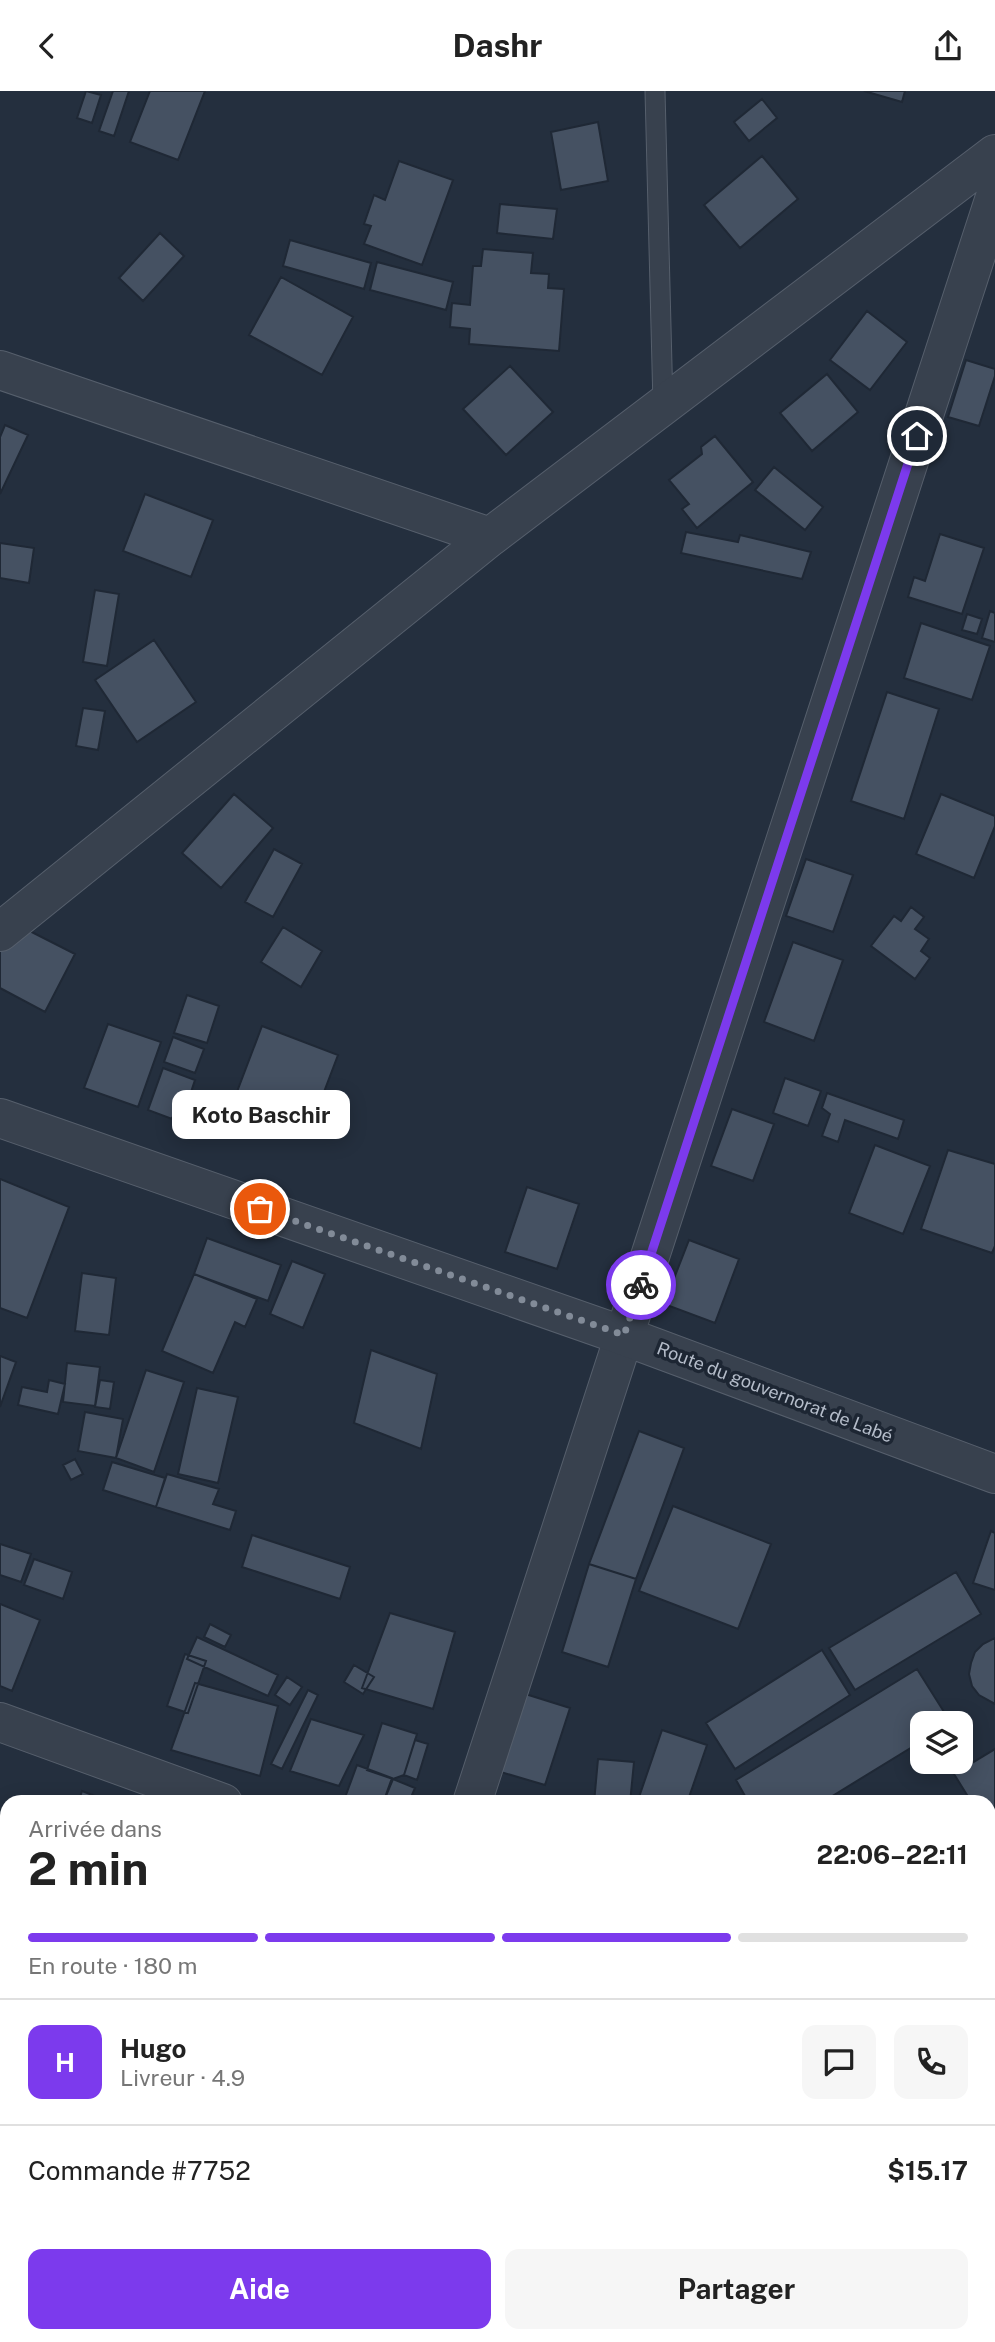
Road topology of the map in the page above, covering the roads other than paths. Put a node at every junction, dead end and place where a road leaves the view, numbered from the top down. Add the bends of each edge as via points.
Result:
1 (655, 91) edge
2 (995, 154) edge
3 (995, 197) edge
4 (0, 370) edge
5 (663, 405) junction
6 (490, 537) junction
7 (0, 932) edge
8 (0, 1118) edge
9 (624, 1335) junction
10 (995, 1474) edge
11 (0, 1722) edge
12 (201, 1795) edge
13 (475, 1795) edge

1 - 5 lane
2 - 5 street
3 - 9 street
4 - 6 street
5 - 6 street
6 - 7 street
8 - 9 street, Route du gouvernorat de Labé
9 - 10 street, Route du gouvernorat de Labé
9 - 13 street
11 - 12 street

